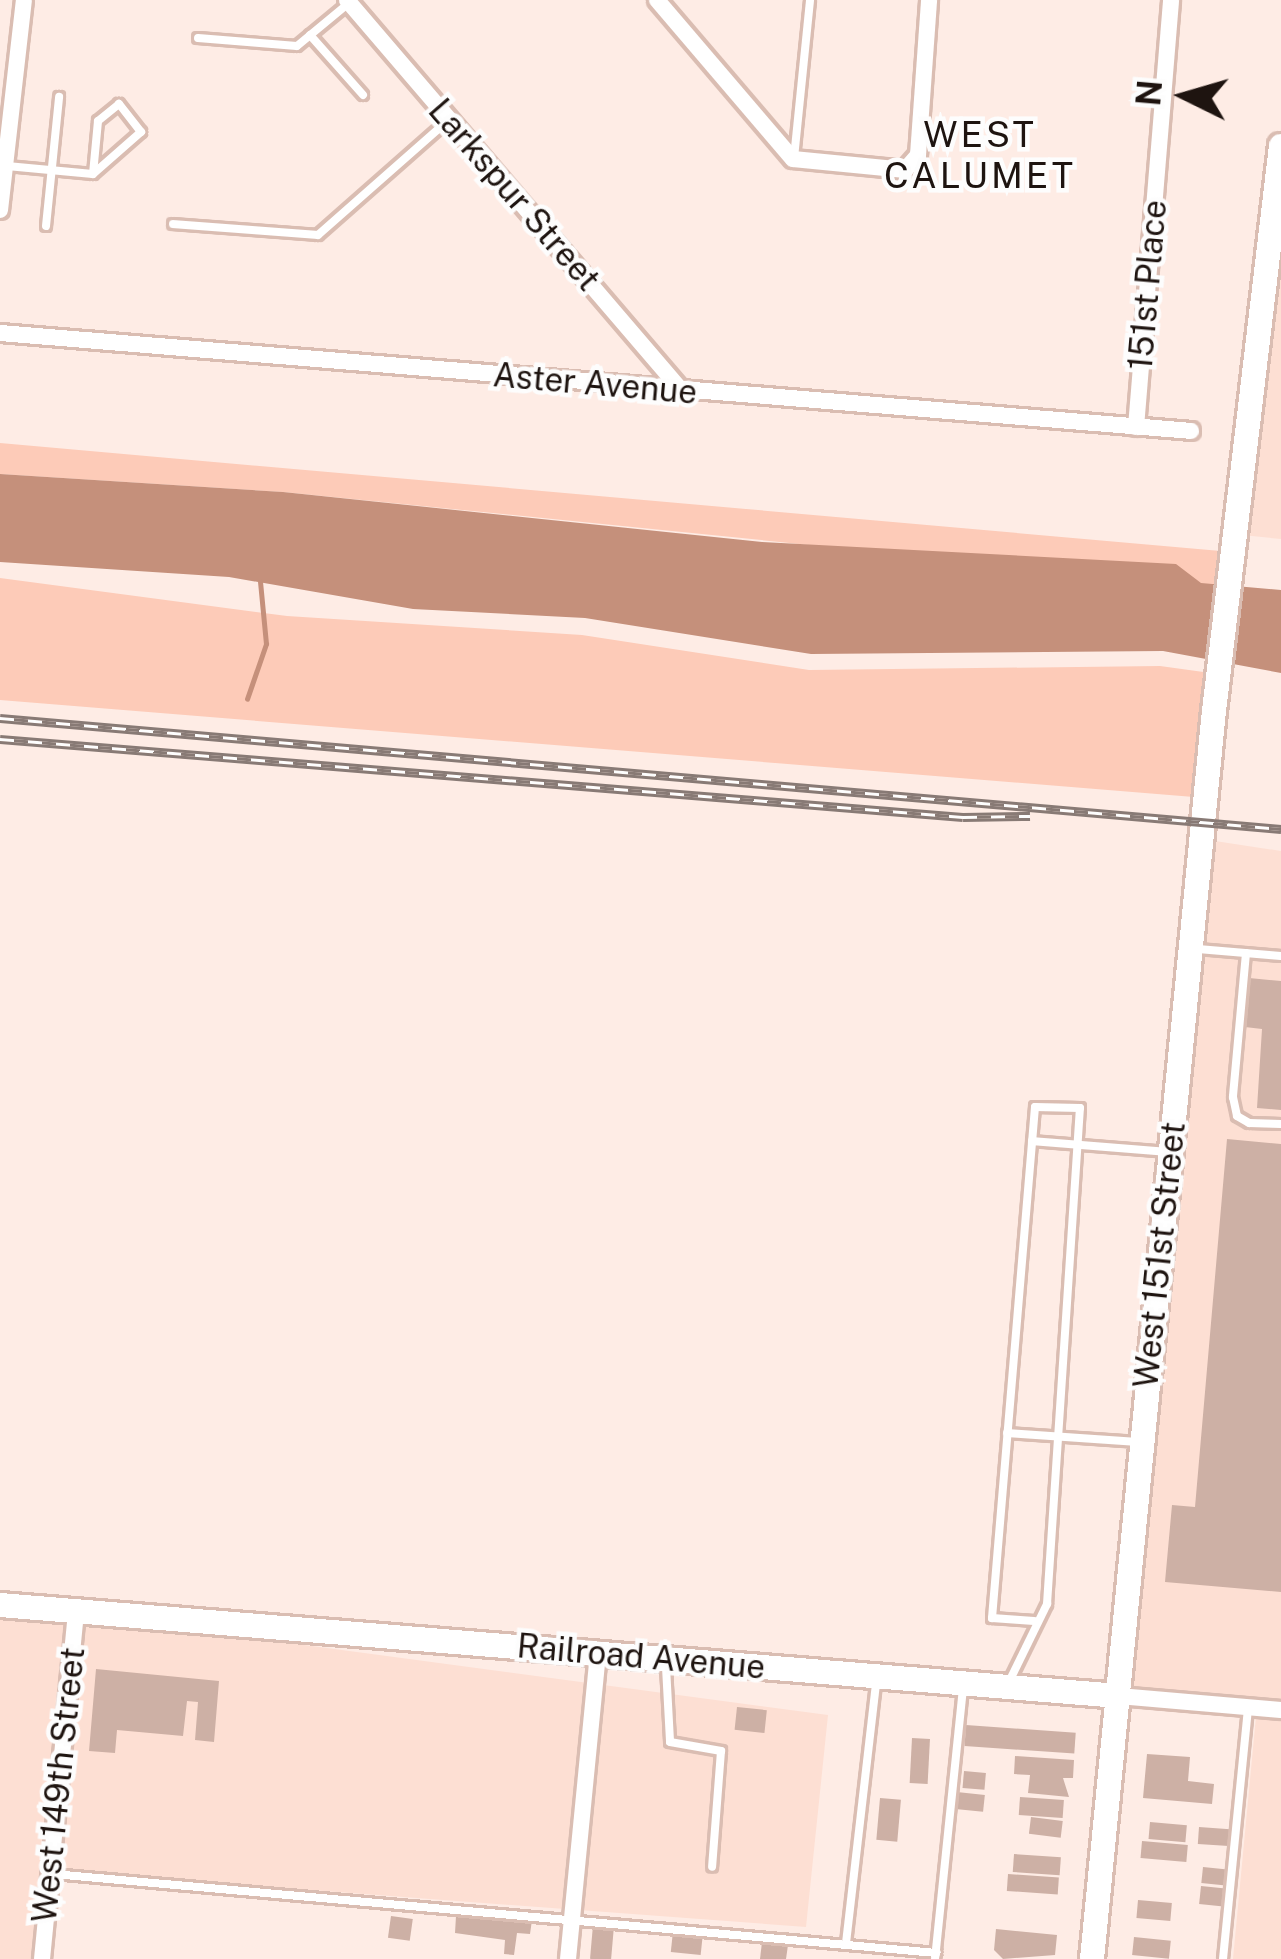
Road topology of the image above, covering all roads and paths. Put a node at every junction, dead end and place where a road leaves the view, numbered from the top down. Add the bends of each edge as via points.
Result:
1 (24, 0) edge
2 (657, 0) edge
3 (810, 0) edge
4 (929, 0) edge
5 (1171, 0) edge
6 (348, 1) edge
7 (310, 34) junction
8 (198, 38) dead end
9 (363, 95) dead end
10 (59, 98) dead end
11 (449, 119) junction
12 (1281, 146) edge
13 (794, 159) junction
14 (5, 165) junction
15 (52, 170) junction
16 (93, 174) junction
17 (0, 211) edge
18 (173, 224) dead end
19 (46, 226) dead end
20 (0, 333) edge
21 (681, 391) junction
22 (1136, 427) junction
23 (1191, 430) dead end
24 (1191, 948) junction
25 (1246, 953) junction
26 (1281, 956) edge
27 (1281, 1124) edge
28 (1032, 1141) junction
29 (1077, 1145) junction
30 (1170, 1152) junction
31 (1007, 1433) junction
32 (1058, 1436) junction
33 (1142, 1442) junction
34 (0, 1605) edge
35 (76, 1611) junction
36 (1034, 1621) junction
37 (598, 1654) junction
38 (666, 1659) junction
39 (876, 1676) junction
40 (964, 1683) junction
41 (1006, 1687) junction
42 (1118, 1696) junction
43 (1248, 1707) junction
44 (1281, 1710) edge
45 (712, 1867) dead end
46 (50, 1874) junction
47 (572, 1915) junction
48 (846, 1943) junction
49 (935, 1956) edge
50 (42, 1959) edge
51 (568, 1959) edge
52 (1092, 1959) edge
53 (1223, 1959) edge

1 - 14 street
2 - 13 street
3 - 13 lane
4 - 13 street via 912,166
5 - 22 street, 151st Place
6 - 7 lane
6 - 11 street, Larkspur Street
7 - 8 lane via 297,46
7 - 9 lane
10 - 15 lane
11 - 18 lane via 318,235
11 - 21 street, Larkspur Street
12 - 24 street, West 151st Street
14 - 15 lane
14 - 17 street
15 - 16 lane
15 - 19 lane
16 - 16 lane via 141,133 119,104 98,121
20 - 21 street, Aster Avenue
21 - 22 street, Aster Avenue
22 - 23 street, Aster Avenue
24 - 25 lane
24 - 30 street, West 151st Street
25 - 26 lane
25 - 27 lane via 1233,1097 1249,1123
28 - 29 lane
28 - 29 lane via 1035,1107 1080,1108
28 - 31 lane
29 - 30 lane
29 - 32 lane
30 - 33 street, West 151st Street
31 - 32 lane
31 - 36 lane via 992,1618
32 - 33 lane
32 - 36 lane via 1047,1604
33 - 42 street, West 151st Street
34 - 35 street, Railroad Avenue
35 - 37 street, Railroad Avenue
35 - 46 street, West 149th Street
36 - 41 lane via 1033,1643
37 - 38 street, Railroad Avenue
37 - 47 street
38 - 39 street, Railroad Avenue
38 - 45 lane via 670,1742 722,1751
39 - 40 street, Railroad Avenue
39 - 48 lane
40 - 41 street, Railroad Avenue
40 - 49 lane
41 - 42 street, Railroad Avenue
42 - 43 street, Railroad Avenue
42 - 52 street, West 151st Street
43 - 44 street, Railroad Avenue
43 - 53 lane
46 - 47 lane
46 - 50 street, West 149th Street
47 - 48 lane
47 - 51 street
48 - 49 lane

